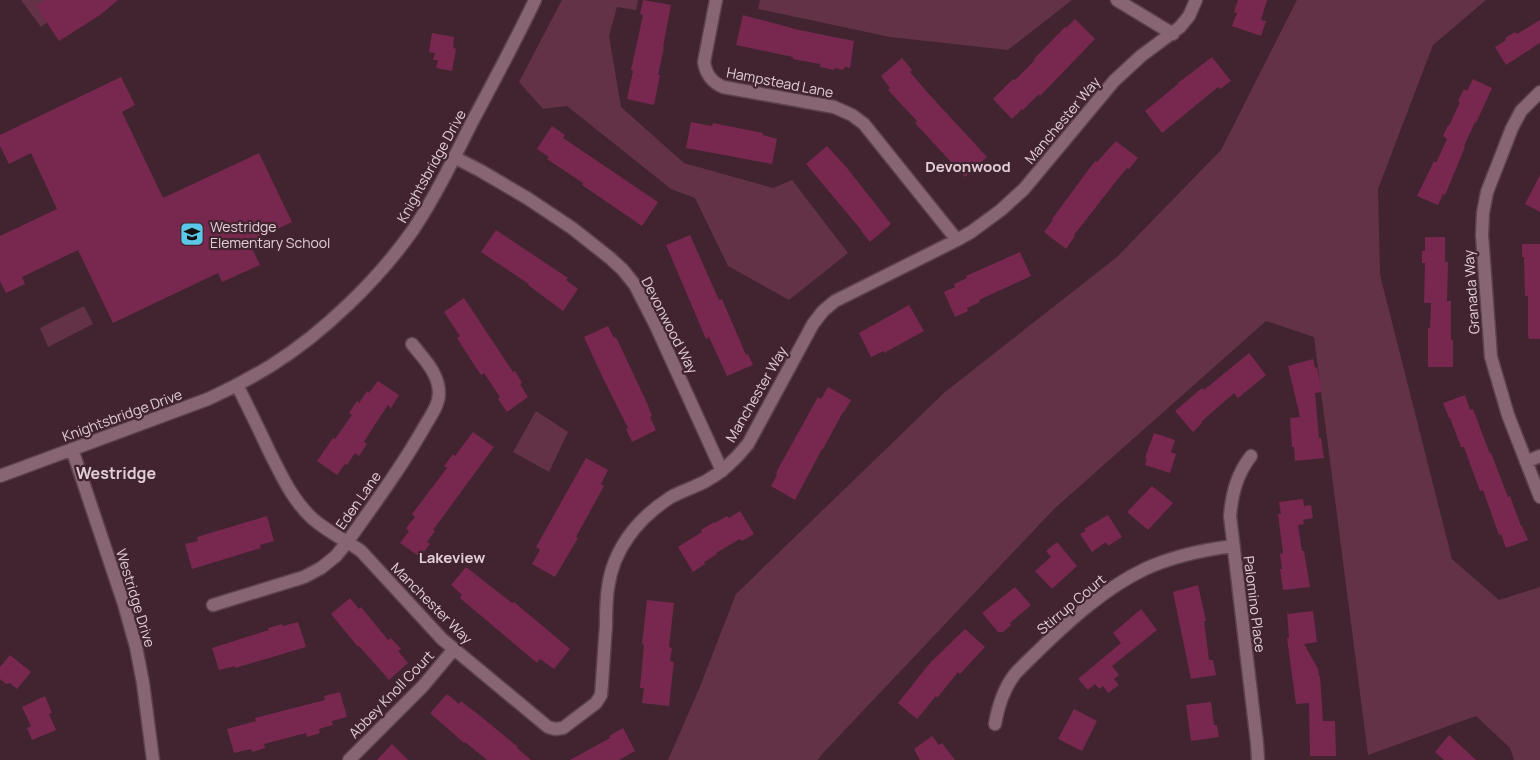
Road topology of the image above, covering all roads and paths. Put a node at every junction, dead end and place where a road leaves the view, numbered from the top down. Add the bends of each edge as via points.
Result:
1 (535, 0) edge
2 (716, 0) edge
3 (1117, 0) edge
4 (1196, 0) edge
5 (1173, 34) junction
6 (1540, 92) edge
7 (454, 157) junction
8 (957, 240) junction
9 (412, 344) dead end
10 (237, 385) junction
11 (72, 450) junction
12 (1251, 456) dead end
13 (1540, 456) edge
14 (1526, 462) junction
15 (722, 471) junction
16 (0, 476) edge
17 (1540, 497) edge
18 (348, 541) junction
19 (1233, 546) junction
20 (213, 606) dead end
21 (454, 649) junction
22 (995, 724) dead end
23 (152, 760) edge
24 (349, 760) edge
25 (1258, 760) edge

1 - 7 street, Knightsbridge Drive
2 - 8 street, Hampstead Lane via 704,62 709,77 716,84 834,107 852,115 864,124
3 - 5 street
4 - 5 street, Manchester Way via 1189,16
5 - 8 street, Manchester Way via 1114,81 1019,194
6 - 14 street, Granada Way via 1521,111 1512,128 1487,192 1482,234 1491,357 1508,416
7 - 10 street, Knightsbridge Drive via 412,231 361,292 306,341
7 - 15 street, Devonwood Way via 535,203 572,228 623,270 635,285 656,326
8 - 15 street, Manchester Way via 835,301 823,311 748,444
9 - 18 street, Eden Lane via 438,381 437,405 413,448
10 - 11 street, Knightsbridge Drive
10 - 18 street, Manchester Way via 296,500 331,534
11 - 16 street, Knightsbridge Drive
11 - 23 street, Westridge Drive via 136,647
12 - 19 street, Palomino Place via 1237,479 1232,497
13 - 14 street
14 - 17 street, Granada Way
15 - 21 street, Manchester Way via 654,509 636,525 624,543 614,562 608,587 601,695 596,703 563,728 548,727
18 - 20 street, Eden Lane via 336,556 304,578
18 - 21 street, Manchester Way
19 - 22 street, Stirrup Court via 1173,558 1118,584 1050,640 1014,675 1002,696
19 - 25 street, Palomino Place
21 - 24 street, Abbey Knoll Court via 423,686

